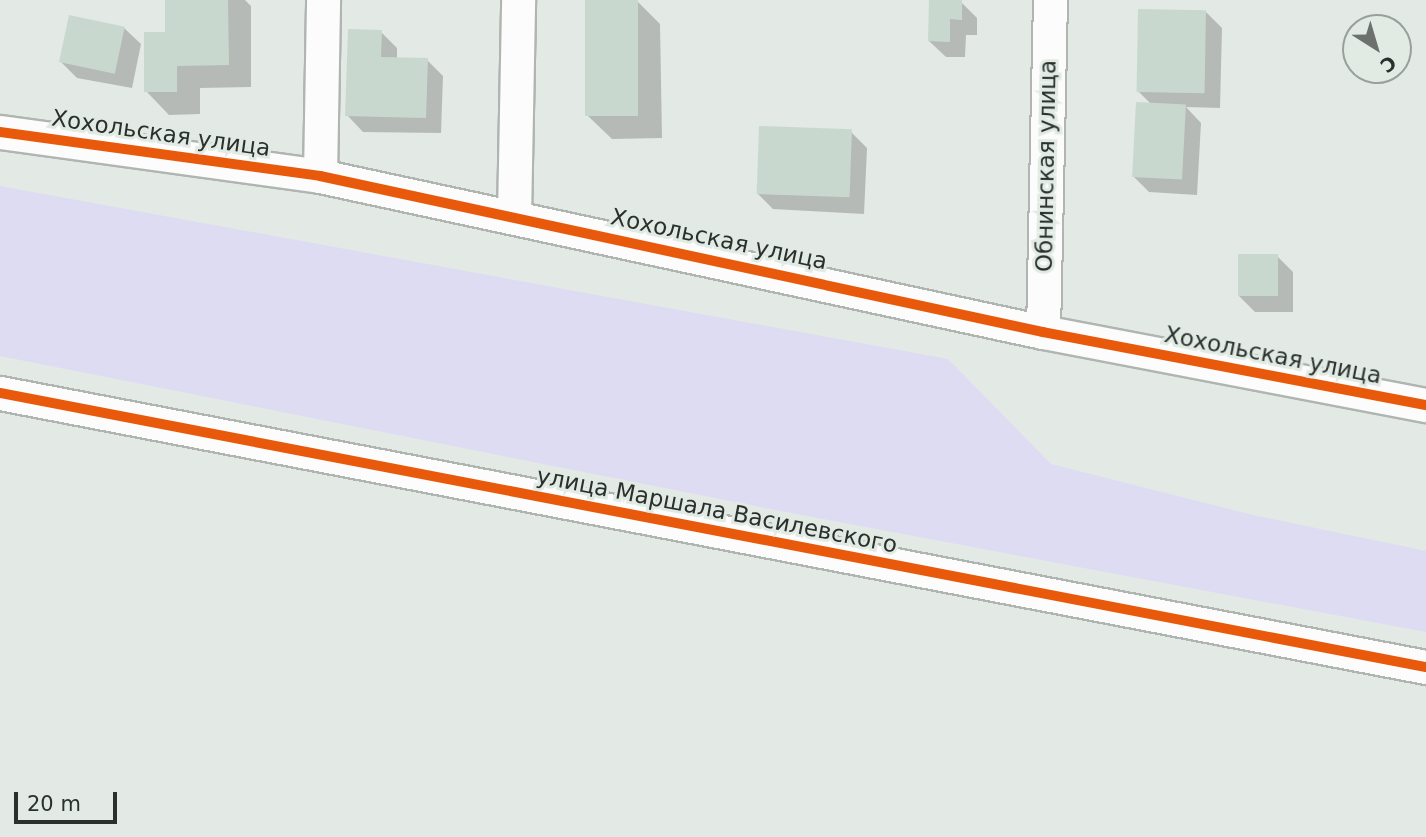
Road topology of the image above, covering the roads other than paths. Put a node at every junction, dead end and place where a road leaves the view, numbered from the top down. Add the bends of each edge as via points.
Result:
1 (323, 0) edge
2 (518, 0) edge
3 (1050, 0) edge
4 (0, 132) edge
5 (320, 176) junction
6 (514, 216) junction
7 (1043, 332) junction
8 (0, 393) edge
9 (1426, 405) edge
10 (1426, 667) edge

1 - 5 street
2 - 6 street
3 - 7 street, Обнинская улица
4 - 5 street, Хохольская улица
5 - 6 street, Хохольская улица
6 - 7 street, Хохольская улица
7 - 9 street, Хохольская улица
8 - 10 street, улица Маршала Василевского

